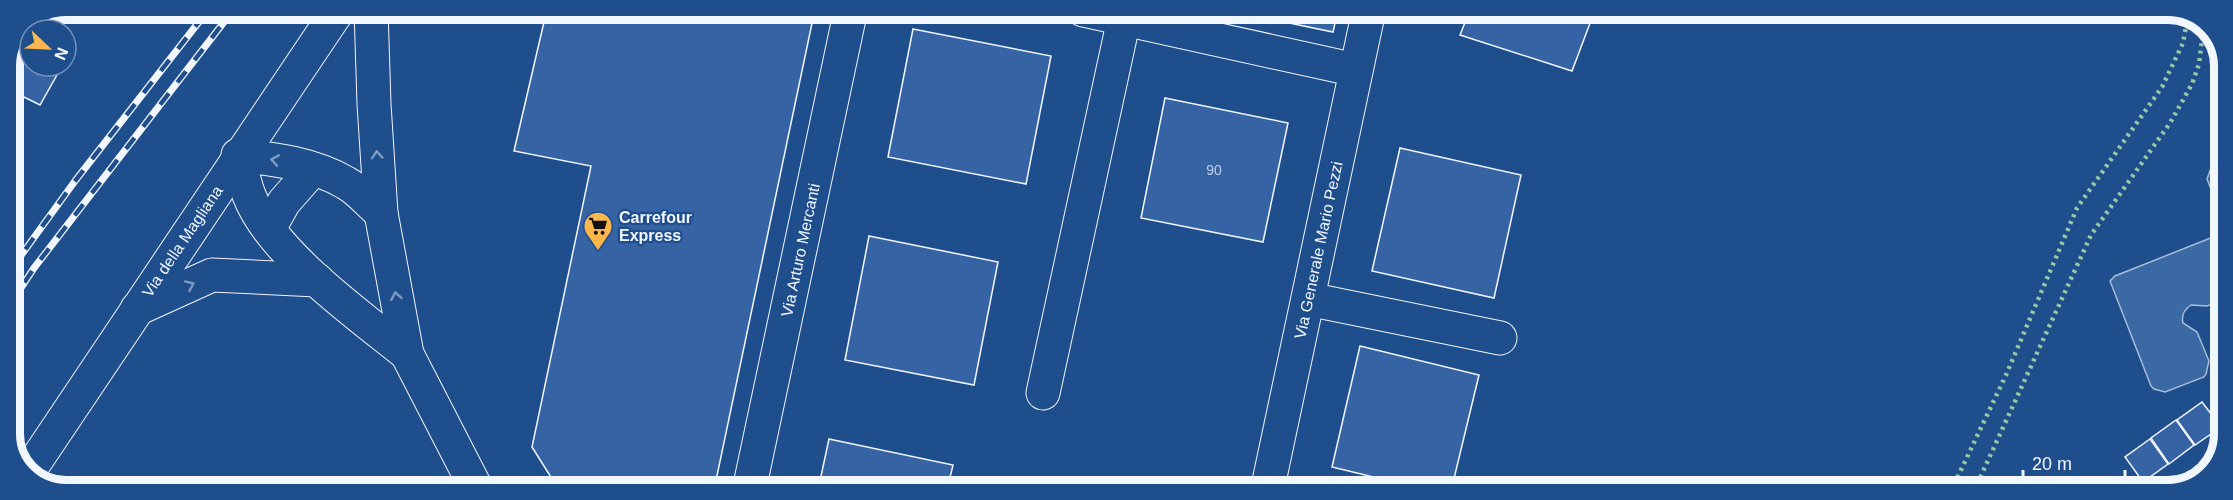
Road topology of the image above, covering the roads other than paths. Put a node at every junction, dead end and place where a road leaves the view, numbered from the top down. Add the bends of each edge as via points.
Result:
1 (331, 20) edge
2 (370, 20) edge
3 (849, 20) edge
4 (1124, 20) edge
5 (1129, 20) edge
6 (1367, 20) edge
7 (1356, 70) junction
8 (238, 155) junction
9 (313, 169) junction
10 (381, 213) junction
11 (269, 229) junction
12 (317, 280) junction
13 (1308, 299) junction
14 (137, 309) junction
15 (1500, 338) dead end
16 (407, 354) junction
17 (1043, 393) dead end
18 (32, 466) edge
19 (472, 480) edge
20 (751, 480) edge
21 (1269, 480) edge

1 - 8 street, Via della Magliana
10 -> 2 street
3 - 20 street, Via Arturo Mercanti
4 - 17 street
5 - 7 street
6 - 7 street, Via Generale Mario Pezzi
7 - 13 street, Via Generale Mario Pezzi
9 -> 8 street
8 - 11 street via 249,197
8 - 14 street, Via della Magliana
9 - 10 street via 347,183
9 - 11 street via 284,202
16 -> 10 street
11 - 12 street
14 -> 12 street via 212,275
12 - 16 street
13 - 15 street
13 - 21 street, Via Generale Mario Pezzi
14 - 18 street, Via della Magliana
16 - 19 street

